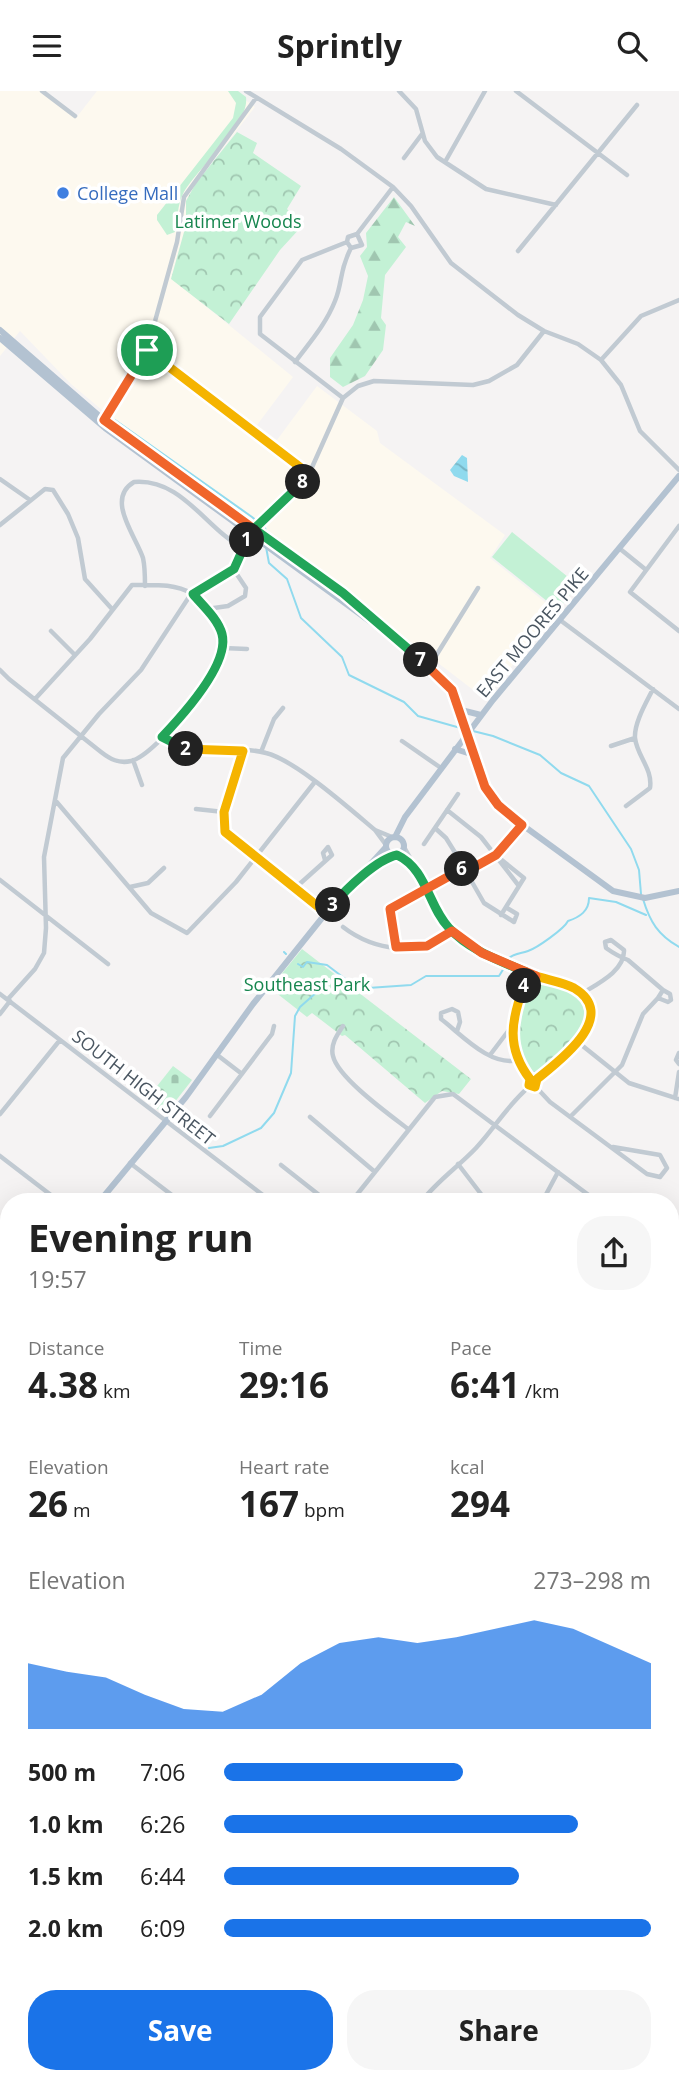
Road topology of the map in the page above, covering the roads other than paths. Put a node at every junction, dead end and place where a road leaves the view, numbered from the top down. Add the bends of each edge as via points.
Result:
1 (42, 91) edge
2 (246, 91) edge
3 (399, 91) edge
4 (485, 91) edge
5 (516, 91) edge
6 (256, 98) junction
7 (637, 105) dead end
8 (75, 116) dead end
9 (423, 134) junction
10 (598, 153) junction
11 (404, 157) dead end
12 (445, 162) junction
13 (627, 175) dead end
14 (393, 187) junction
15 (556, 205) junction
16 (357, 234) junction
17 (347, 242) junction
18 (351, 248) junction
19 (518, 251) dead end
20 (679, 300) edge
21 (0, 330) edge
22 (544, 331) junction
23 (6, 340) edge
24 (147, 350) junction
25 (601, 360) junction
26 (295, 362) junction
27 (343, 398) junction
28 (102, 423) junction
29 (679, 470) edge
30 (309, 474) junction
31 (679, 475) edge
32 (0, 479) edge
33 (30, 500) junction
34 (0, 525) edge
35 (679, 526) edge
36 (256, 527) junction
37 (243, 548) junction
38 (619, 548) junction
39 (234, 569) junction
40 (645, 569) junction
41 (145, 586) junction
42 (478, 588) dead end
43 (193, 594) junction
44 (112, 608) junction
45 (206, 609) junction
46 (560, 620) junction
47 (51, 631) dead end
48 (679, 631) edge
49 (223, 648) junction
50 (247, 649) dead end
51 (75, 656) junction
52 (429, 667) junction
53 (0, 670) edge
54 (653, 689) junction
55 (34, 699) junction
56 (284, 708) dead end
57 (679, 709) edge
58 (461, 710) junction
59 (481, 715) junction
60 (467, 734) junction
61 (81, 736) junction
62 (162, 737) junction
63 (635, 738) junction
64 (402, 741) dead end
65 (611, 746) dead end
66 (455, 749) junction
67 (243, 751) junction
68 (261, 752) junction
69 (474, 755) junction
70 (133, 760) junction
71 (441, 768) junction
72 (314, 783) junction
73 (142, 785) dead end
74 (458, 794) dead end
75 (54, 799) junction
76 (626, 806) dead end
77 (196, 809) dead end
78 (411, 810) junction
79 (447, 810) junction
80 (224, 812) junction
81 (522, 825) junction
82 (435, 828) junction
83 (375, 830) junction
84 (394, 837) junction
85 (403, 844) junction
86 (424, 844) dead end
87 (386, 846) junction
88 (395, 855) junction
89 (498, 855) junction
90 (255, 859) junction
91 (325, 860) dead end
92 (513, 867) junction
93 (164, 868) dead end
94 (466, 871) junction
95 (507, 874) junction
96 (422, 879) junction
97 (0, 880) edge
98 (355, 882) junction
99 (519, 886) junction
100 (129, 887) junction
101 (294, 889) junction
102 (428, 889) junction
103 (679, 891) edge
104 (507, 908) junction
105 (326, 913) junction
106 (46, 915) junction
107 (501, 915) junction
108 (343, 927) dead end
109 (452, 931) junction
110 (396, 947) junction
111 (623, 959) junction
112 (108, 964) dead end
113 (528, 973) junction
114 (663, 990) junction
115 (0, 993) edge
116 (581, 994) junction
117 (658, 998) junction
118 (9, 1000) junction
119 (0, 1014) edge
120 (512, 1025) junction
121 (274, 1026) dead end
122 (343, 1026) dead end
123 (457, 1031) junction
124 (512, 1037) junction
125 (503, 1038) junction
126 (60, 1040) junction
127 (579, 1043) junction
128 (216, 1053) junction
129 (679, 1053) edge
130 (490, 1055) junction
131 (518, 1060) junction
132 (679, 1064) edge
133 (615, 1073) junction
134 (243, 1074) junction
135 (679, 1075) edge
136 (530, 1079) junction
137 (537, 1079) junction
138 (533, 1086) junction
139 (677, 1098) edge
140 (0, 1114) edge
141 (211, 1117) dead end
142 (310, 1117) dead end
143 (570, 1117) junction
144 (164, 1121) junction
145 (495, 1125) junction
146 (408, 1129) junction
147 (613, 1147) junction
148 (635, 1151) junction
149 (0, 1156) edge
150 (630, 1160) junction
151 (129, 1163) junction
152 (458, 1164) junction
153 (281, 1165) dead end
154 (375, 1172) junction
155 (558, 1172) junction
156 (48, 1193) edge
157 (106, 1193) edge
158 (169, 1193) edge
159 (260, 1193) edge
160 (317, 1193) edge
161 (358, 1193) edge
162 (430, 1193) edge
163 (480, 1193) edge
164 (547, 1193) edge
165 (586, 1193) edge

1 - 8 street
2 - 6 street
3 - 9 street via 416,109
4 - 12 street
5 - 10 street
6 - 14 street via 341,149
6 - 24 street via 184,197 177,242
7 - 10 street
9 - 11 street
9 - 12 street via 431,150
10 - 13 street
10 - 15 street
12 - 15 street via 491,192
14 - 16 street
14 - 22 street via 452,264
15 - 19 street
16 - 17 street via 350,235
16 - 18 street via 362,245
17 - 18 street
17 - 26 street via 302,260 260,317 260,334
18 - 26 street via 341,266 336,299
20 - 25 street via 641,316
21 - 23 main road
22 - 25 street via 578,344
22 - 27 street via 517,365 489,381 472,385 374,381
23 - 28 main road
24 - 28 street
24 - 30 street
25 - 29 street via 621,385 640,431
26 - 27 street
27 - 30 street
28 - 36 main road
30 - 36 street
31 - 38 main road, EAST MOORES PIKE
32 - 33 street
33 - 34 street
33 - 44 street via 47,488 57,495 78,538 85,579
35 - 40 street
36 - 37 street
36 - 52 main road via 262,538 396,636
37 - 39 street
37 - 41 street via 177,495 134,482 124,490 121,501 142,557
38 - 40 street
38 - 46 main road, EAST MOORES PIKE
39 - 43 street
39 - 45 street via 246,588 245,596 228,606
40 - 48 street via 630,592
41 - 43 street via 167,584
41 - 44 street via 130,586
42 - 52 street
43 - 45 street
43 - 61 street via 145,665
44 - 51 street
45 - 49 street via 220,630
46 - 54 street
46 - 59 main road, EAST MOORES PIKE
47 - 51 street
49 - 50 street
49 - 62 street via 187,709
51 - 55 street
52 - 58 main road via 452,690
53 - 55 street
54 - 57 street
54 - 63 street
55 - 61 street
56 - 68 street via 274,719
58 - 59 main road
58 - 60 main road
59 - 60 main road, EAST MOORES PIKE
60 - 66 main road, EAST MOORES PIKE
60 - 69 main road
61 - 70 street via 111,759
61 - 75 street via 63,758
62 - 67 street via 190,750
62 - 70 street
63 - 65 street
63 - 76 street via 651,781 646,793
64 - 71 street
66 - 69 main road
66 - 71 main road, EAST MOORES PIKE
67 - 68 street
67 - 80 street
68 - 72 street via 281,758
69 - 81 main road via 491,797
70 - 73 street
71 - 78 main road, EAST MOORES PIKE
72 - 83 street
72 - 90 street
74 - 79 street
75 - 100 street
75 - 106 street via 44,857
77 - 80 street
78 - 84 main road, EAST MOORES PIKE
78 - 85 main road, EAST MOORES PIKE
79 - 82 street
79 - 89 street
80 - 90 street via 227,834
81 - 89 street
81 - 103 main road via 606,887 636,898
82 - 86 street
82 - 94 street
83 - 84 street
83 - 87 street
84 - 85 main road
84 - 87 main road, EAST MOORES PIKE
85 - 88 main road
85 - 96 street
87 - 88 main road
87 - 98 main road
88 - 96 street via 407,860
88 - 98 main road
89 - 92 street
89 - 94 street
89 - 95 street
90 - 100 street via 187,933 155,916
90 - 101 street
91 - 101 street
92 - 95 street
92 - 99 street via 524,878
93 - 100 street via 148,883
94 - 102 street
94 - 107 street via 484,903
95 - 99 street
96 - 102 street
97 - 106 street
98 - 105 main road
99 - 104 street
101 - 105 street
102 - 109 street
102 - 110 street via 388,911
104 - 107 street
104 - 107 street via 517,914 517,920 511,922
105 - 128 main road
106 - 112 street
106 - 118 street via 42,958
108 - 110 street via 371,944
109 - 110 street via 427,946
109 - 113 street
111 - 111 street via 624,950 606,941 606,948
111 - 114 street
111 - 116 street via 611,974
113 - 116 street
113 - 120 street
114 - 117 street
114 - 117 street via 671,1000
115 - 118 street, SOUTH HIGH STREET
116 - 127 street via 589,1017
117 - 133 street via 643,1014 629,1052
118 - 119 street
118 - 126 street, SOUTH HIGH STREET
120 - 124 street
120 - 125 street
121 - 134 street
122 - 146 street via 332,1045 335,1063
123 - 123 street via 441,1019 441,1013 458,1012
123 - 130 street
124 - 125 street
124 - 131 street
125 - 130 street
126 - 140 street
126 - 144 street, SOUTH HIGH STREET
127 - 133 street
127 - 137 street
128 - 134 street
128 - 144 main road
129 - 132 street
130 - 131 street
131 - 136 street
133 - 139 street via 641,1089
133 - 143 street
134 - 141 street
135 - 139 street
136 - 137 street
136 - 138 street
137 - 138 street
138 - 143 street
138 - 145 street
142 - 154 street
143 - 147 street
144 - 151 main road
144 - 159 street, SOUTH HIGH STREET
145 - 146 street via 453,1094 435,1097
145 - 152 street
145 - 155 street
146 - 154 street
147 - 148 street
147 - 150 street
148 - 150 street
148 - 150 street via 660,1155 667,1168 654,1177
149 - 156 street
151 - 157 main road
151 - 158 street
152 - 162 street
152 - 163 street
153 - 160 street
154 - 161 street
155 - 164 street
155 - 165 street

